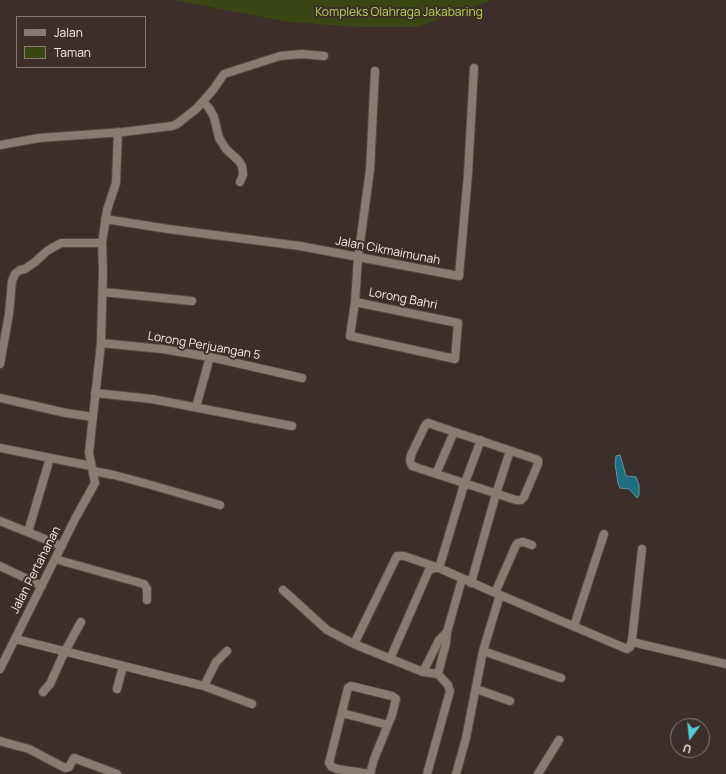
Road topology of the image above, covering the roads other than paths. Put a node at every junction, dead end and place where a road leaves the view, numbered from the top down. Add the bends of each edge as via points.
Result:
1 (324, 56) dead end
2 (474, 68) dead end
3 (375, 71) dead end
4 (203, 102) junction
5 (118, 132) junction
6 (0, 145) edge
7 (240, 182) dead end
8 (105, 219) junction
9 (102, 243) junction
10 (358, 258) junction
11 (103, 292) junction
12 (192, 302) dead end
13 (355, 302) junction
14 (101, 343) junction
15 (210, 357) junction
16 (0, 364) edge
17 (302, 378) dead end
18 (95, 393) junction
19 (0, 398) edge
20 (196, 407) junction
21 (93, 417) junction
22 (292, 426) dead end
23 (454, 432) junction
24 (481, 440) junction
25 (0, 448) edge
26 (510, 451) junction
27 (50, 458) junction
28 (92, 469) junction
29 (436, 474) junction
30 (464, 483) junction
31 (496, 494) junction
32 (220, 505) dead end
33 (0, 521) edge
34 (28, 532) junction
35 (604, 534) dead end
36 (532, 545) dead end
37 (62, 546) junction
38 (642, 549) dead end
39 (55, 559) junction
40 (0, 566) edge
41 (439, 568) junction
42 (462, 579) junction
43 (471, 583) junction
44 (42, 586) junction
45 (283, 590) dead end
46 (498, 594) junction
47 (147, 600) dead end
48 (81, 622) dead end
49 (574, 626) junction
50 (447, 632) junction
51 (15, 639) junction
52 (632, 642) junction
53 (354, 644) junction
54 (227, 651) dead end
55 (483, 651) junction
56 (64, 652) junction
57 (390, 659) junction
58 (726, 664) edge
59 (123, 666) junction
60 (0, 669) edge
61 (423, 672) junction
62 (438, 674) junction
63 (561, 678) dead end
64 (204, 686) junction
65 (117, 689) dead end
66 (476, 689) junction
67 (43, 692) dead end
68 (510, 701) dead end
69 (252, 704) dead end
70 (342, 713) junction
71 (388, 725) junction
72 (559, 740) dead end
73 (0, 741) edge
74 (117, 774) edge
75 (370, 774) edge
76 (427, 774) edge
77 (456, 774) edge
78 (538, 774) edge

1 - 4 street via 280,56 224,74
2 - 10 street, Jalan Cikmaimunah via 459,276
3 - 10 street via 370,170
4 - 5 street via 177,124
4 - 7 street via 214,117 219,138 242,166 243,175
5 - 6 street via 52,137
5 - 8 street, Jalan Pertahanan via 116,183
8 - 9 street, Jalan Pertahanan
8 - 10 street, Jalan Cikmaimunah via 300,246
9 - 11 street, Jalan Pertahanan
9 - 16 street via 61,243 15,274
10 - 13 street
11 - 12 street
11 - 14 street, Jalan Pertahanan
13 - 13 street, Lorong Bahri via 458,323 455,359 350,336
14 - 15 street, Lorong Perjuangan 5
14 - 18 street, Jalan Pertahanan
15 - 17 street, Lorong Perjuangan 5
15 - 20 street
18 - 20 street
18 - 21 street, Jalan Pertahanan
19 - 21 street
20 - 22 street
21 - 28 street, Jalan Pertahanan via 89,453
23 - 24 street
23 - 29 street
23 - 29 street via 428,422 413,450 410,460 412,466
24 - 26 street
24 - 30 street
25 - 27 street
26 - 31 street
26 - 31 street via 539,461 522,498 516,500
27 - 28 street
27 - 34 street
28 - 32 street
28 - 37 street, Jalan Pertahanan via 95,483
29 - 30 street
30 - 31 street
30 - 41 street
31 - 43 street
33 - 34 street
34 - 37 street
35 - 49 street
36 - 46 street via 524,542 516,545
37 - 39 street, Jalan Pertahanan
38 - 52 street
39 - 44 street, Jalan Pertahanan
39 - 47 street via 144,584 147,589
40 - 44 street
41 - 42 street
41 - 53 street via 397,556
41 - 57 street via 428,570
42 - 43 street
42 - 50 street
43 - 46 street
44 - 51 street, Jalan Pertahanan
45 - 53 street via 327,630
46 - 49 street
46 - 55 street
48 - 56 street
49 - 52 street via 624,648 629,648
50 - 61 street via 438,640
50 - 62 street
51 - 56 street
51 - 60 street, Jalan Pertahanan
52 - 58 street
53 - 57 street
54 - 64 street via 216,662
55 - 63 street
55 - 66 street
56 - 59 street
56 - 67 street via 50,684
57 - 61 street
59 - 64 street
59 - 65 street
61 - 62 street
62 - 76 street via 450,691
64 - 69 street
66 - 68 street
66 - 77 street
70 - 71 street
70 - 71 street via 349,687 355,686 396,699
70 - 75 street via 329,760 330,765 337,769
71 - 75 street
72 - 78 street
73 - 74 street via 29,749 65,768 69,767 74,758

